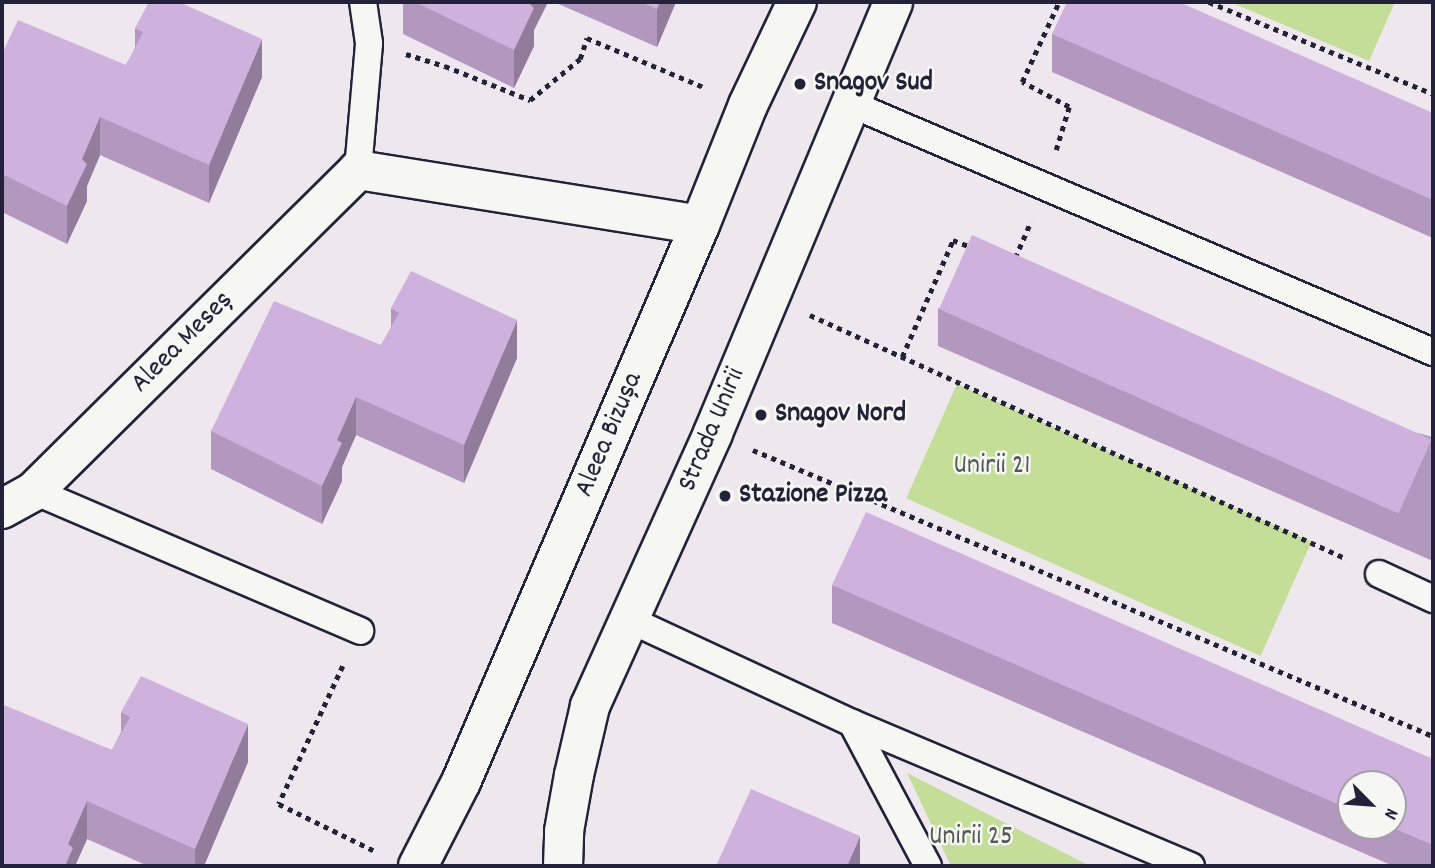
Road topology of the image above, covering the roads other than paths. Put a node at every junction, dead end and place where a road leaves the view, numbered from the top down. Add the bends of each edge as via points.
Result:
1 (363, 2) edge
2 (797, 2) edge
3 (893, 2) edge
4 (851, 104) junction
5 (358, 170) junction
6 (700, 225) junction
7 (1433, 352) edge
8 (18, 500) edge
9 (1380, 574) road end
10 (1433, 598) edge
11 (628, 620) junction
12 (359, 631) road end
13 (852, 723) junction
14 (418, 866) edge
15 (563, 866) edge
16 (928, 866) edge
17 (1191, 866) edge

1 - 5 lane via 369,43
2 - 6 street, Aleea Bizușa via 748,105
3 - 4 street, Strada Unirii
4 - 7 lane
4 - 11 street, Strada Unirii via 713,433
5 - 6 street
5 - 8 street, Aleea Meseș
6 - 14 street, Aleea Bizușa via 461,782
8 - 12 lane
9 - 10 lane
11 - 13 lane
11 - 15 street, Strada Unirii via 590,706 564,831
13 - 16 lane
13 - 17 lane

